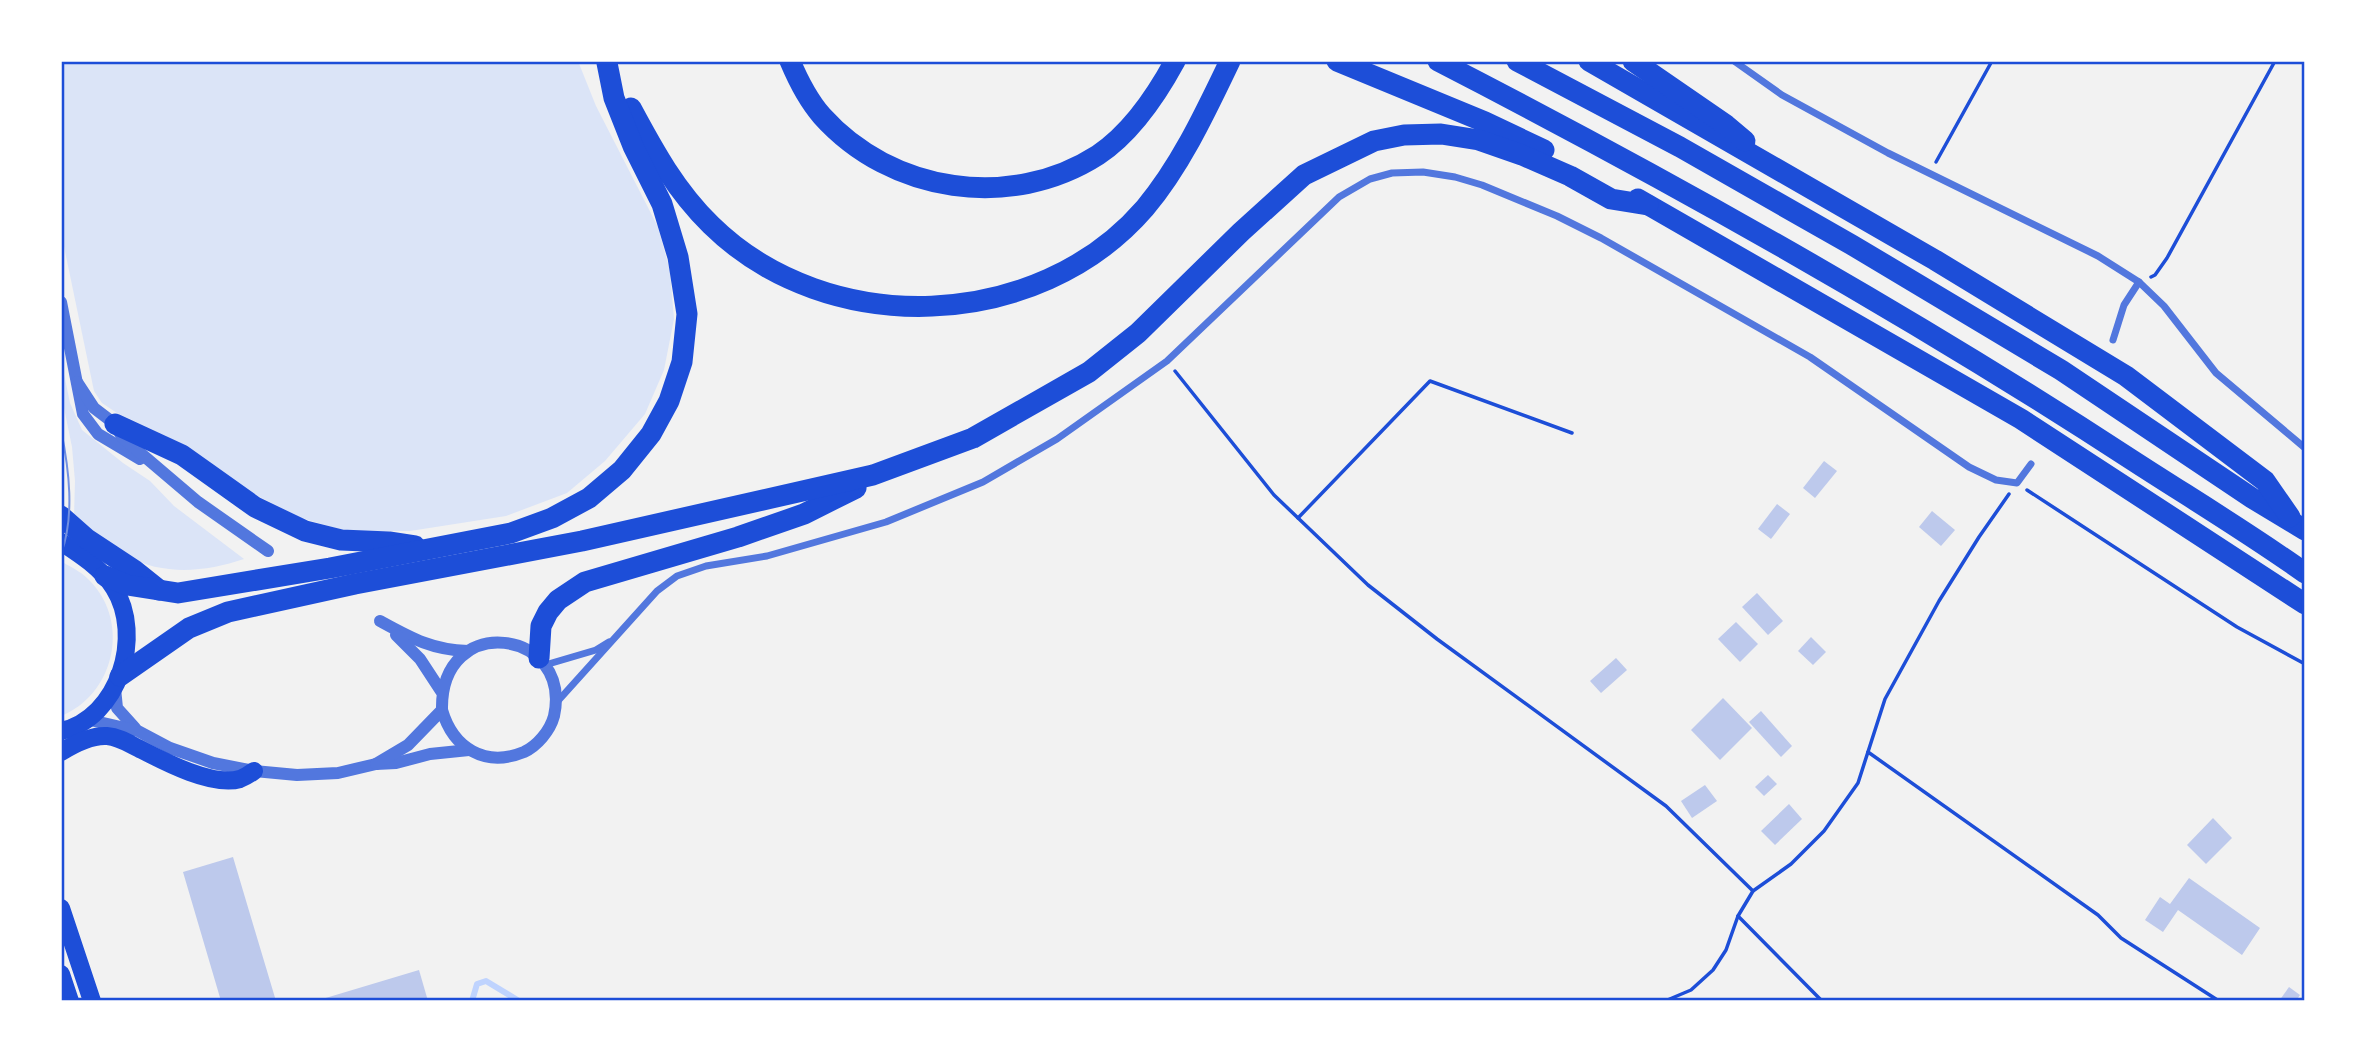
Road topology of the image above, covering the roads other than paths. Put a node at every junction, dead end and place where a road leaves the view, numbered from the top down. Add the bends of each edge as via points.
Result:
1 (790, 61) edge
2 (1175, 61) edge
3 (1230, 61) edge
4 (1337, 61) edge
5 (1438, 61) edge
6 (1517, 61) edge
7 (1589, 61) edge
8 (1633, 61) edge
9 (1734, 61) edge
10 (607, 62) edge
11 (1769, 164) junction
12 (1648, 205) junction
13 (2139, 282) junction
14 (61, 302) edge
15 (2113, 340) dead end
16 (77, 382) junction
17 (115, 424) junction
18 (2305, 449) edge
19 (2031, 464) dead end
20 (164, 474) junction
21 (873, 475) junction
22 (61, 516) edge
23 (2299, 526) edge
24 (61, 542) edge
25 (431, 549) junction
26 (268, 551) dead end
27 (2305, 573) edge
28 (105, 576) junction
29 (161, 591) junction
30 (2305, 604) edge
31 (618, 636) junction
32 (468, 651) junction
33 (542, 661) junction
34 (118, 682) junction
35 (441, 691) junction
36 (557, 702) junction
37 (442, 710) junction
38 (86, 719) junction
39 (138, 731) junction
40 (63, 733) edge
41 (469, 750) junction
42 (61, 752) edge
43 (376, 764) junction
44 (254, 771) junction
45 (61, 908) edge
46 (61, 974) edge
47 (70, 1001) edge
48 (92, 1001) edge

1 - 2 highway via 820,114 842,136 900,171 964,188 1035,183 1100,153 1128,129
3 - 10 highway via 1173,167 1144,208 1112,240 1058,276 1016,293 963,304 915,307 843,298 756,261 712,226 675,185
4 - 12 highway via 1485,122
5 - 27 highway via 1782,246 2042,401
6 - 23 highway via 1852,245 2061,370
7 - 11 highway
8 - 11 highway via 1726,125
9 - 13 street via 1782,96 2098,256
10 - 25 highway via 614,98 662,204 678,257 687,314 682,362 669,401 651,434 622,470 589,498 511,533
11 - 23 highway via 2126,376 2265,481
12 - 21 highway via 1611,199 1570,176 1479,140 1441,134 1374,141 1304,175 1138,333 1089,372 973,438
12 - 30 highway via 2021,419
13 - 15 street via 2124,305
13 - 18 street via 2164,306 2216,373
14 - 16 street
16 - 17 street via 94,408
16 - 20 street via 90,426
17 - 20 street via 122,437
17 - 25 highway via 182,455 255,507 305,531 341,540
19 - 31 street via 2017,483 1996,480 1969,467 1810,357 1557,216 1455,177 1392,173 1370,179 1339,197 1167,361 1057,439 983,482 886,522 796,549 677,576 657,591
20 - 26 street
21 - 33 highway via 804,514 585,582 548,612 541,626
21 - 34 highway via 582,541 228,612 189,628
22 - 29 highway
24 - 28 main road
25 - 29 highway via 215,588
28 - 29 highway
28 - 34 main road via 116,590 126,618 128,644
31 - 33 street via 596,650
31 - 36 street
32 - 33 street via 505,642 523,647
32 - 35 street via 446,675
32 - 35 street via 430,646 380,621 420,659
33 - 36 street via 554,682
34 - 38 main road
34 - 39 street via 117,708
35 - 37 street
36 - 41 street via 542,738 526,751 488,757
37 - 41 street via 447,726
37 - 43 street via 408,746
38 - 39 street
38 - 40 main road
39 - 44 street via 213,763
41 - 43 street
42 - 44 main road via 105,736 218,779 238,780
43 - 44 street via 324,774
45 - 48 main road
46 - 47 main road

